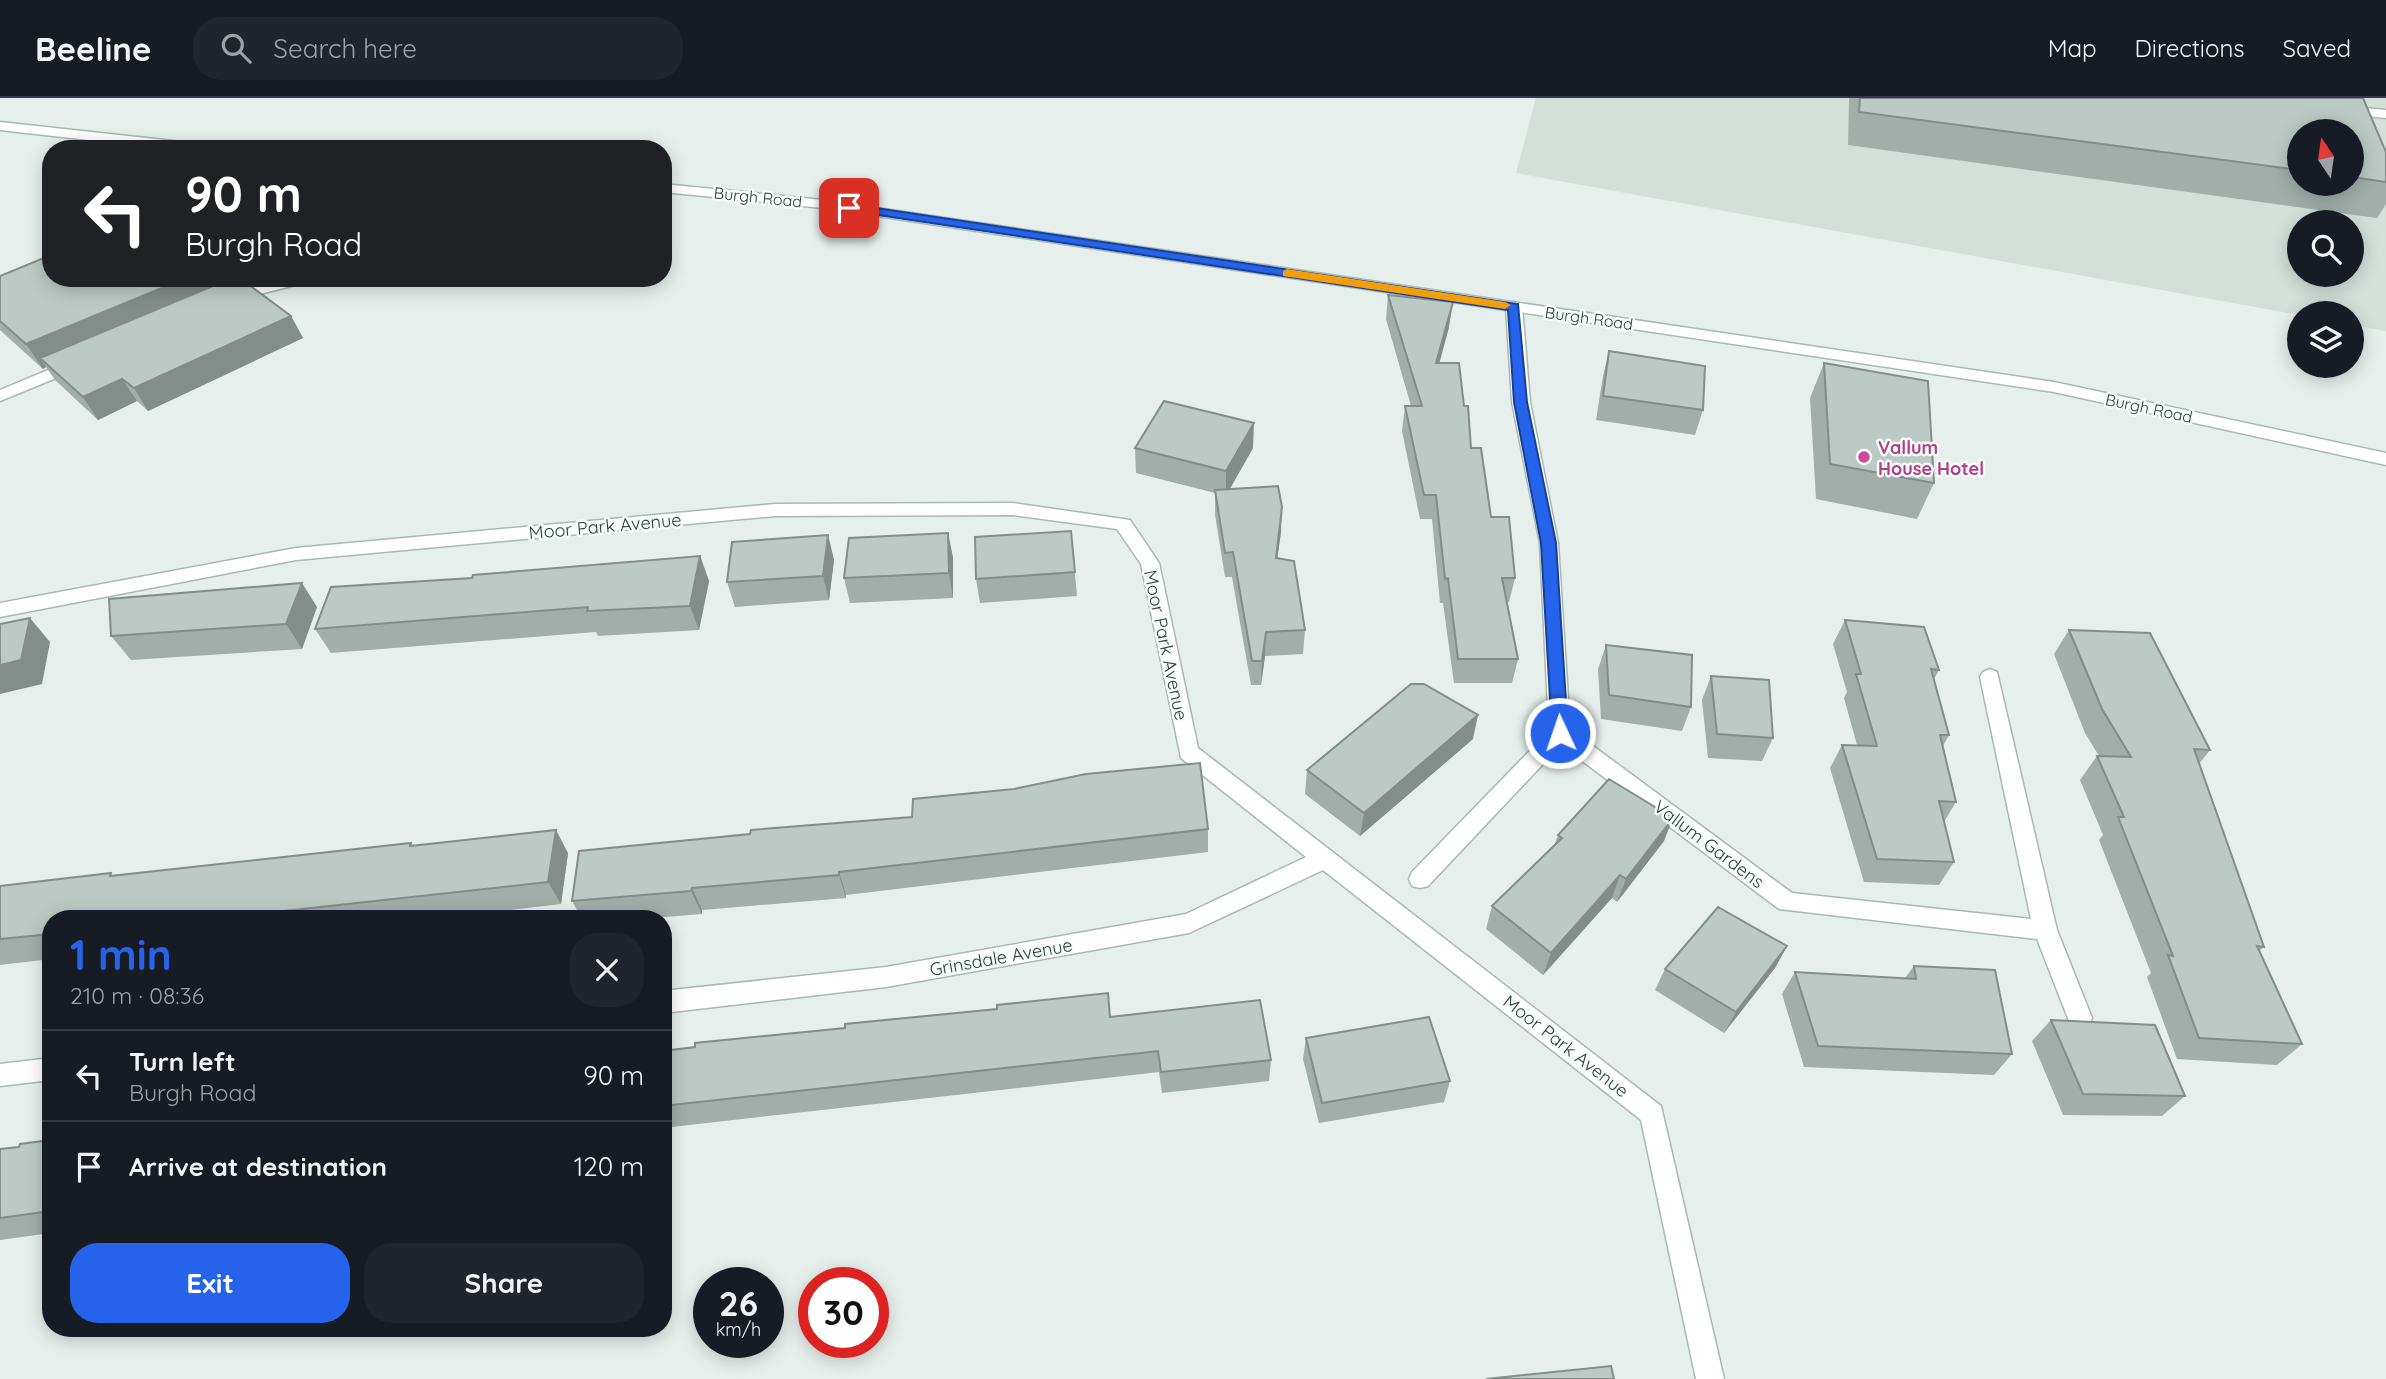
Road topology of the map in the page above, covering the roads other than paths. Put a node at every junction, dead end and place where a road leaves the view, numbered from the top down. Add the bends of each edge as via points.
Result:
1 (2331, 109) edge
2 (2386, 114) edge
3 (0, 126) edge
4 (128, 140) edge
5 (672, 189) edge
6 (267, 287) edge
7 (210, 305) edge
8 (1514, 307) junction
9 (86, 358) edge
10 (0, 396) edge
11 (2386, 459) edge
12 (0, 610) edge
13 (1990, 677) dead end
14 (1560, 733) junction
15 (1324, 859) junction
16 (1420, 879) dead end
17 (2045, 930) junction
18 (672, 1001) edge
19 (2080, 1018) edge
20 (42, 1070) edge
21 (0, 1075) edge
22 (1710, 1379) edge

1 - 2 street
3 - 4 street
5 - 8 street, Burgh Road via 823,204
6 - 7 street
8 - 11 street, Burgh Road via 2054,387
8 - 14 street via 1521,402 1549,543
9 - 10 street
12 - 15 street, Moor Park Avenue via 296,554 775,510 1013,509 1123,524 1150,563 1188,752
13 - 17 street
14 - 16 street
14 - 17 street, Vallum Gardens via 1787,902
15 - 18 street, Grinsdale Avenue via 1189,923 886,977
15 - 22 street, Moor Park Avenue via 1652,1114
17 - 19 street
20 - 21 street

